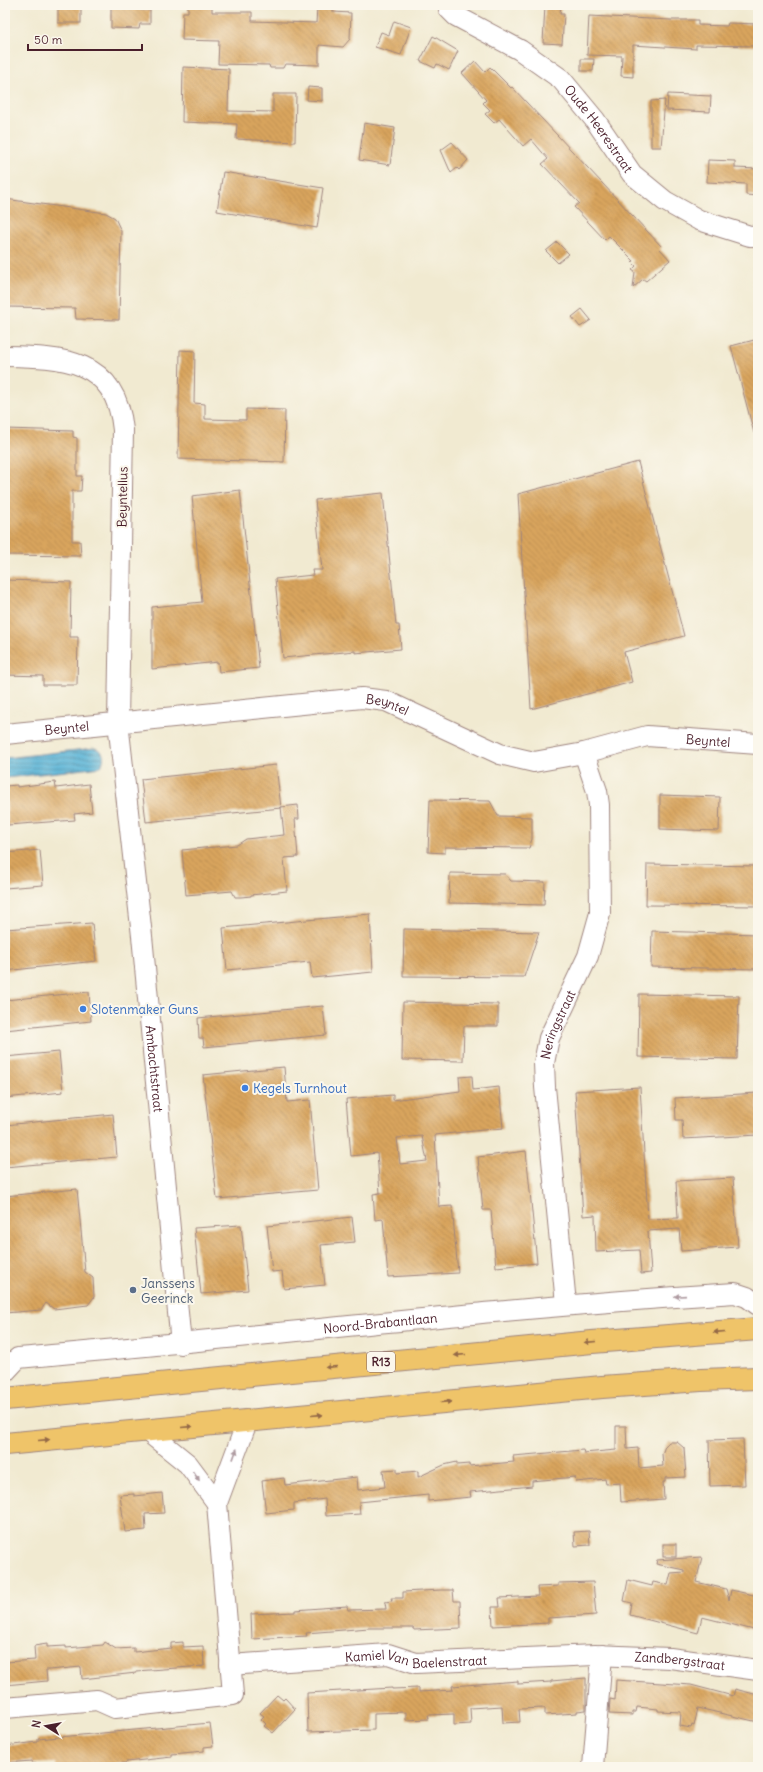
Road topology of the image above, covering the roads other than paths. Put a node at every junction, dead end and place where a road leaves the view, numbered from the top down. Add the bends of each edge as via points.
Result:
1 (449, 5) edge
2 (758, 236) edge
3 (5, 356) edge
4 (118, 722) junction
5 (5, 734) edge
6 (758, 744) edge
7 (584, 753) junction
8 (566, 1304) junction
9 (758, 1305) edge
10 (758, 1329) edge
11 (180, 1344) junction
12 (5, 1372) edge
13 (758, 1378) edge
14 (5, 1398) edge
15 (247, 1422) junction
16 (147, 1431) junction
17 (5, 1444) edge
18 (217, 1503) junction
19 (602, 1655) junction
20 (230, 1665) junction
21 (758, 1670) edge
22 (5, 1708) edge
23 (593, 1767) edge

1 - 2 street, Oude Heerestraat via 449,9 456,16 520,50 561,79 595,120 632,174 665,201 699,220 750,236
3 - 4 street, Beyntellus via 44,356 83,365 97,374 112,393 122,415
4 - 5 street, Beyntel
4 - 7 street, Beyntel via 362,698 386,701 500,754 534,762
4 - 11 street, Ambachtstraat via 142,936
6 - 7 street, Beyntel via 647,736
7 - 8 street, Neringstraat via 600,805 600,913 588,956 549,1038 544,1063
9 -> 8 street, Noord-Brabantlaan via 735,1293
8 - 11 street, Noord-Brabantlaan
10 -> 14 main road, R13 via 592,1342
11 - 12 street, Noord-Brabantlaan via 18,1358
15 -> 13 main road via 618,1386
16 -> 15 main road
18 -> 15 street
17 -> 16 main road
16 -> 18 street via 188,1464
18 - 20 street
19 - 20 street, Kamiel Van Baelenstraat via 416,1663 388,1654
19 - 21 street, Zandbergstraat via 670,1658
19 - 23 street
20 - 22 street via 233,1695 226,1697 115,1708 97,1700

